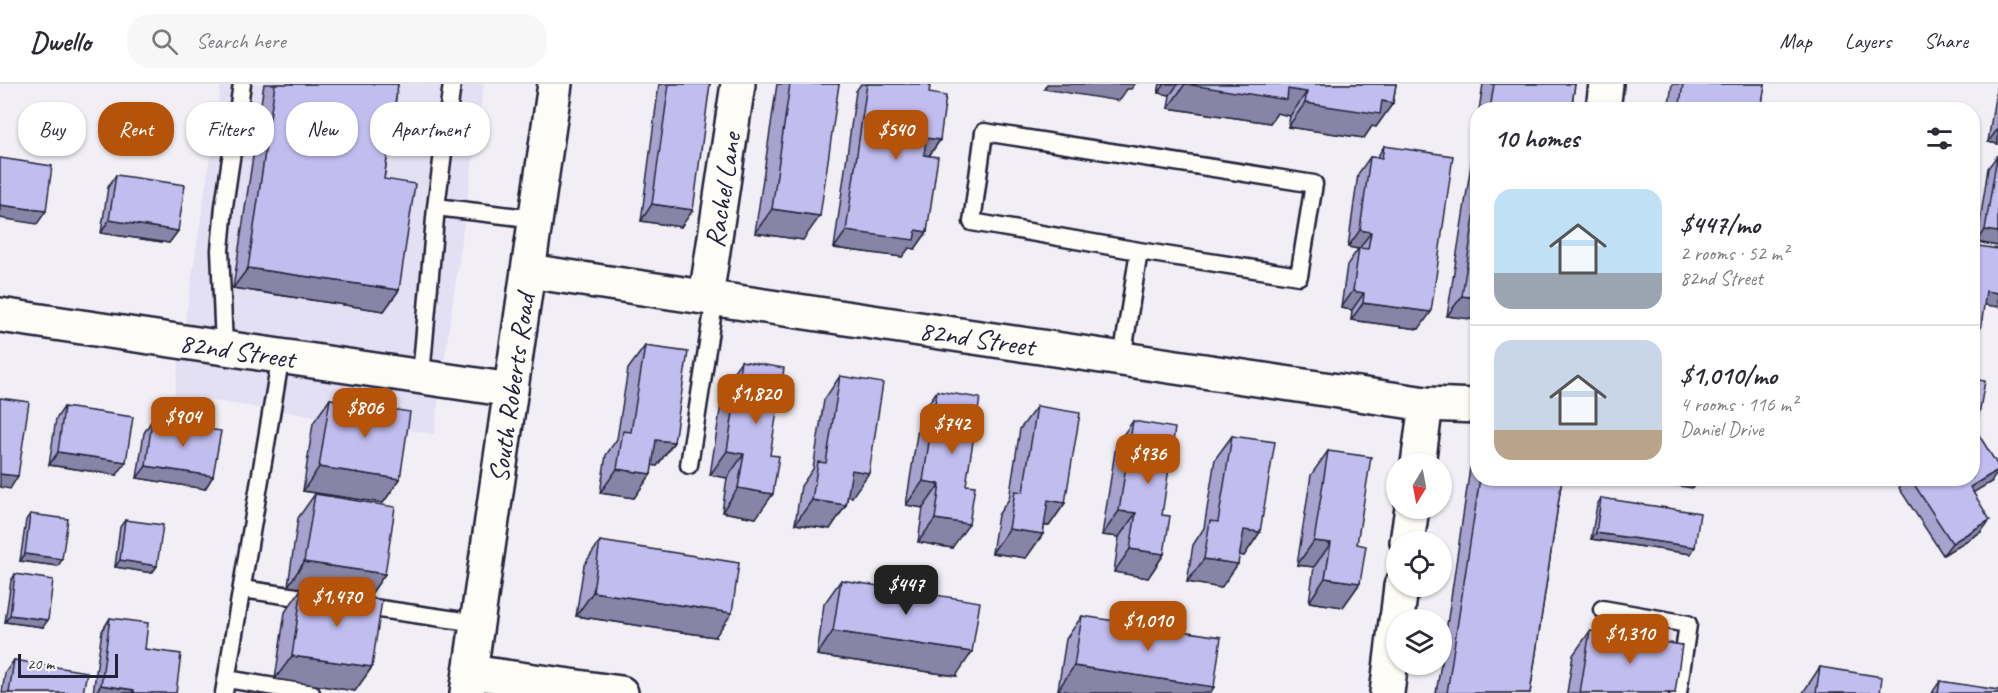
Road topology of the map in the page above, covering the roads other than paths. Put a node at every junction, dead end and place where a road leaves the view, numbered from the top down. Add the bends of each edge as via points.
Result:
1 (242, 84) edge
2 (452, 84) edge
3 (555, 84) edge
4 (738, 84) edge
5 (1606, 84) edge
6 (1604, 102) edge
7 (436, 207) junction
8 (536, 219) junction
9 (1139, 251) junction
10 (528, 271) junction
11 (710, 298) junction
12 (0, 315) edge
13 (224, 347) junction
14 (281, 356) junction
15 (1122, 359) junction
16 (421, 376) junction
17 (511, 390) junction
18 (1426, 404) junction
19 (1470, 406) edge
20 (1419, 453) edge
21 (689, 465) dead end
22 (242, 589) junction
23 (1602, 609) dead end
24 (477, 624) junction
25 (1389, 675) edge
26 (468, 682) edge
27 (225, 686) edge
28 (311, 693) edge
29 (621, 693) edge
30 (1387, 693) edge
31 (1678, 693) edge

1 - 13 lane via 220,250
2 - 7 lane
3 - 8 street, South Roberts Road
4 - 11 street, Rachel Lane
5 - 6 street
7 - 8 lane
7 - 16 lane
8 - 10 street, South Roberts Road
9 - 9 lane via 972,222 984,132 1314,184 1299,276
9 - 15 lane
10 - 11 street, 82nd Street
10 - 17 street, South Roberts Road
11 - 15 street, 82nd Street
11 - 21 lane
12 - 13 street, 82nd Street
13 - 14 street, 82nd Street
14 - 16 street, 82nd Street
14 - 22 lane
15 - 18 street, 82nd Street
16 - 17 street, 82nd Street
17 - 24 street, South Roberts Road
18 - 19 street, 82nd Street
18 - 20 street
22 - 24 lane
22 - 27 lane
23 - 31 lane via 1688,624
24 - 26 street, South Roberts Road
25 - 30 street
26 - 29 street
27 - 28 lane

